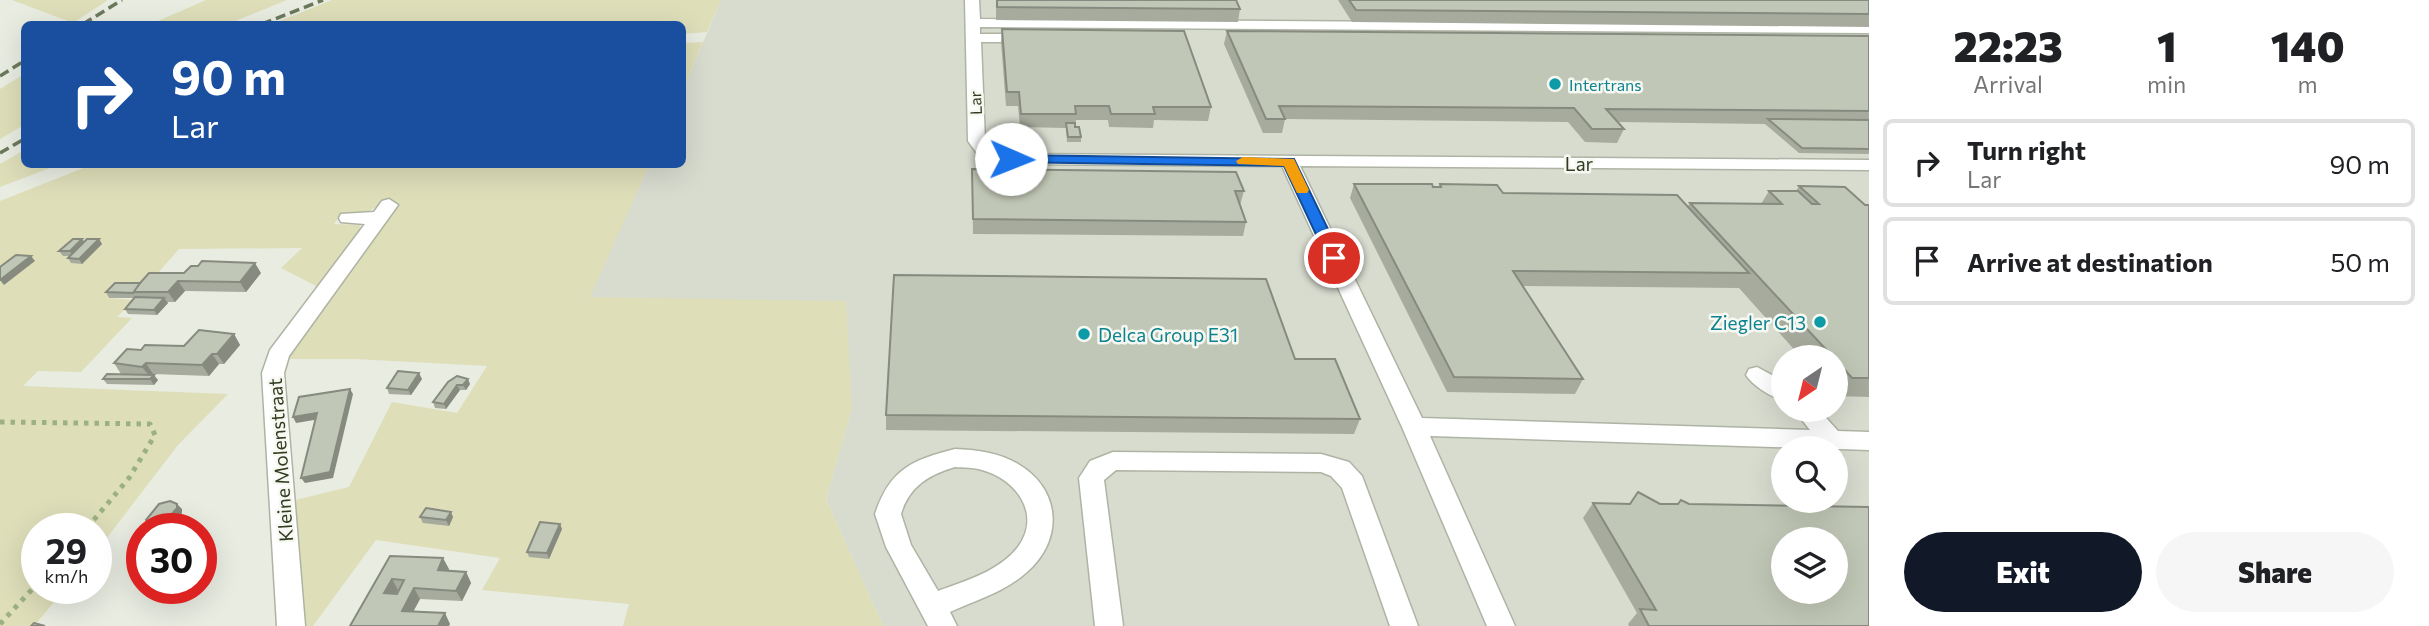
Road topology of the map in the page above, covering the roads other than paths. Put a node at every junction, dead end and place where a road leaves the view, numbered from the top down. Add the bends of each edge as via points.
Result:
1 (972, 0) edge
2 (1869, 29) edge
3 (973, 30) junction
4 (1869, 44) edge
5 (1289, 162) junction
6 (1869, 165) edge
7 (348, 218) dead end
8 (1757, 375) dead end
9 (1771, 384) edge
10 (1816, 422) edge
11 (1414, 427) junction
12 (1828, 436) edge
13 (1771, 438) edge
14 (1848, 440) edge
15 (1869, 441) edge
16 (938, 616) edge
17 (291, 626) edge
18 (1109, 626) edge
19 (1404, 626) edge
20 (1501, 626) edge

1 - 3 street, Lar
2 - 3 street
3 - 4 street
3 - 5 street, Lar via 977,141 993,154 1011,159
5 - 6 street, Lar
5 - 11 street
7 - 17 street, Kleine Molenstraat via 384,211 278,355 273,373
8 - 9 street
10 - 12 street
11 - 13 street
11 - 20 street
14 - 15 street
16 - 16 street via 1007,573 1029,554 1041,530 1040,508 1031,489 1012,471 982,457 953,456 922,466 899,487 888,514 899,547
18 - 19 street via 1091,478 1113,461 1321,463 1340,469 1353,483

